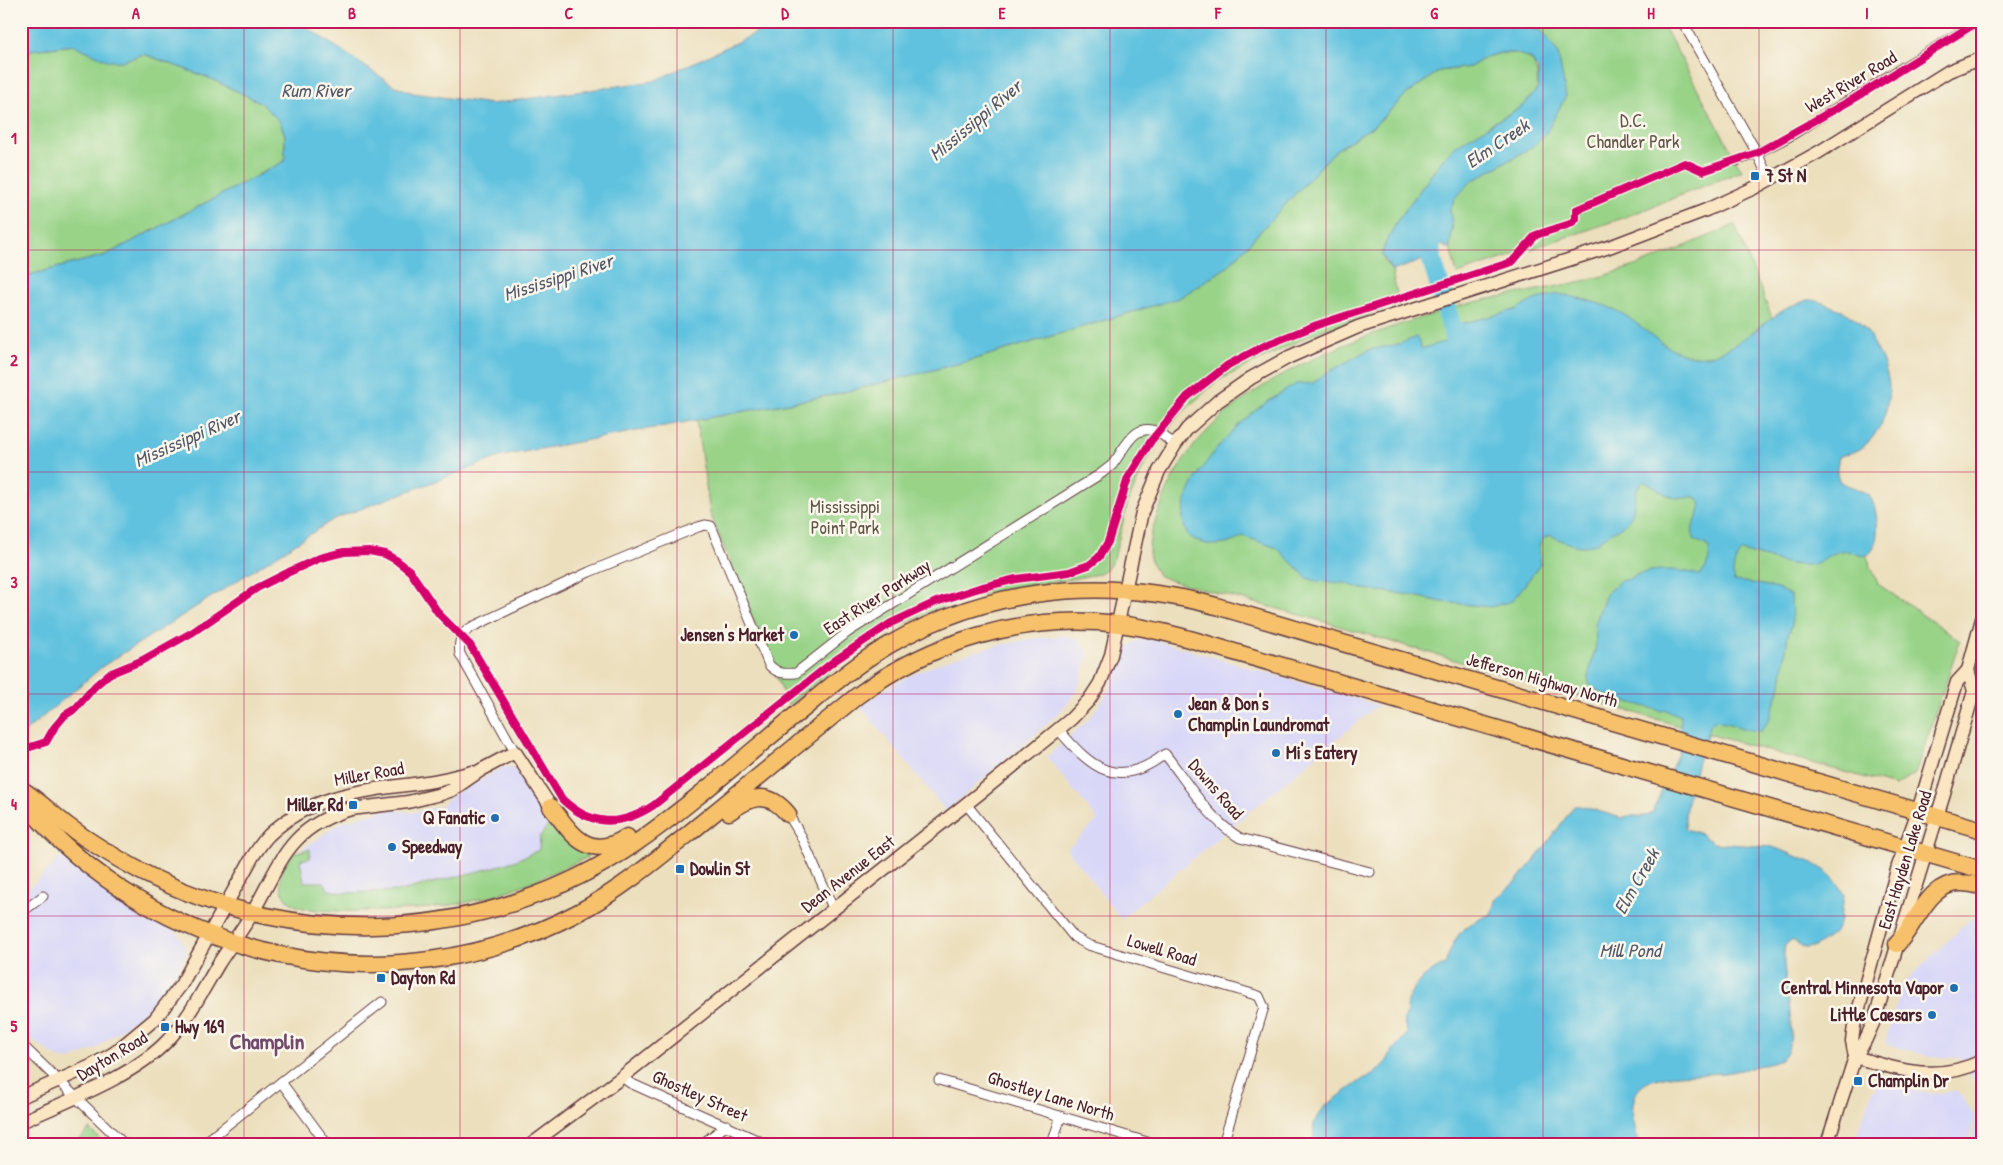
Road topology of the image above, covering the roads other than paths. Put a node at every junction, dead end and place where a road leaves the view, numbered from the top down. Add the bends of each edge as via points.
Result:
1 (1682, 21) edge
2 (1979, 21) edge
3 (1980, 57) edge
4 (1757, 153) junction
5 (1736, 161) dead end
6 (1769, 180) junction
7 (1175, 445) junction
8 (1126, 589) junction
9 (1982, 620) edge
10 (1118, 624) junction
11 (1968, 670) junction
12 (1982, 672) edge
13 (1058, 729) junction
14 (515, 752) junction
15 (481, 770) junction
16 (724, 773) junction
17 (21, 789) edge
18 (21, 799) edge
19 (966, 804) junction
20 (551, 807) joint
21 (1918, 811) junction
22 (788, 814) joint
23 (1936, 816) junction
24 (1982, 830) edge
25 (1904, 847) junction
26 (1925, 853) junction
27 (1982, 870) edge
28 (1370, 872) dead end
29 (631, 880) junction
30 (1982, 886) edge
31 (43, 896) dead end
32 (224, 906) junction
33 (833, 908) junction
34 (21, 913) edge
35 (252, 913) junction
36 (208, 934) junction
37 (233, 944) junction
38 (1897, 944) junction
39 (382, 1002) dead end
40 (21, 1044) edge
41 (1855, 1057) junction
42 (1982, 1061) edge
43 (622, 1077) junction
44 (58, 1080) junction
45 (939, 1080) dead end
46 (281, 1082) junction
47 (21, 1097) edge
48 (77, 1097) junction
49 (1061, 1116) junction
50 (21, 1122) edge
51 (727, 1125) junction
52 (124, 1144) edge
53 (203, 1144) edge
54 (327, 1144) edge
55 (532, 1144) edge
56 (702, 1144) edge
57 (766, 1144) edge
58 (1052, 1144) edge
59 (1154, 1144) edge
60 (1223, 1144) edge
61 (1827, 1144) edge

1 - 4 street
2 - 4 street, West River Road via 1855,98
3 - 6 street via 1924,85
4 - 5 street, West River Road
4 - 6 street
6 - 7 street via 1645,234 1338,334 1251,378 1212,405
7 - 8 street via 1159,471 1142,512
7 - 14 street, East River Parkway via 1157,432 1140,431 1102,473 848,632 796,673 776,673 769,666 711,526 705,525 589,572 484,621 461,636 460,654
8 - 10 street, Dean Avenue East
8 - 16 highway, Jefferson Highway North via 1035,593 990,602 917,630 846,674
8 - 21 highway, Jefferson Highway North via 1216,606
9 - 11 street, East Hayden Lake Road
10 - 13 street, Dean Avenue East via 1112,655 1100,683 1089,700
10 - 25 highway via 1193,640
10 - 29 highway via 1065,622 1010,628 964,640 913,661 857,696
11 - 12 street
11 - 21 street, East Hayden Lake Road via 1957,682
11 - 23 street, East Hayden Lake Road via 1974,691
13 - 19 street, Dean Avenue East
13 - 28 street, Downs Road via 1083,758 1104,770 1137,771 1165,754 1215,818 1240,838
14 - 15 street, Miller Road
14 - 20 street
15 - 32 street, Miller Road via 430,782 352,792 308,808 267,837
15 - 35 street, Miller Road via 441,794 351,809 308,829 286,852
16 - 20 highway via 697,784 639,829 610,846 598,848 579,841
16 - 35 highway, Jefferson Highway North via 666,821 604,863 550,889 508,904 461,917 383,926 316,924
17 - 32 highway, Jefferson Highway North via 106,852 144,873
18 - 36 highway via 50,831 101,874 156,910
19 - 33 street, Dean Avenue East
19 - 60 street, Lowell Road via 1074,937 1088,945 1259,996 1264,1008
21 - 23 highway, Jefferson Highway North
21 - 25 street, East Hayden Lake Road
22 - 29 highway via 782,806 769,799 742,803 661,868
22 - 33 street
23 - 24 highway, Jefferson Highway North
23 - 26 street, East Hayden Lake Road
25 - 26 highway
25 - 41 street, East Hayden Lake Road via 1854,1026
26 - 27 highway
26 - 38 street, East Hayden Lake Road
29 - 37 highway via 550,926 498,946 447,957 393,964 336,963 287,957
30 - 38 highway via 1961,882 1944,886 1931,897
31 - 34 street
32 - 35 highway, Jefferson Highway North
32 - 36 street, Miller Road
33 - 43 street, Dean Avenue East
35 - 37 street, Miller Road
36 - 37 highway
36 - 44 street, Dayton Road via 181,986 155,1019 114,1053
37 - 48 street, Dayton Road via 200,998 167,1041 147,1058
38 - 41 street, East Hayden Lake Road via 1874,1021
39 - 46 street
40 - 44 street
41 - 42 street via 1923,1074 1958,1070
41 - 61 street, East Hayden Lake Road
43 - 51 street, Ghostley Street
43 - 55 street, Dean Avenue East
44 - 47 street, Dayton Road
44 - 48 street
45 - 49 street, Ghostley Lane North
46 - 53 street
46 - 54 street
48 - 50 street, Dayton Road
48 - 52 street
49 - 58 street
49 - 59 street, Ghostley Lane North
51 - 56 street
51 - 57 street, Ghostley Street

